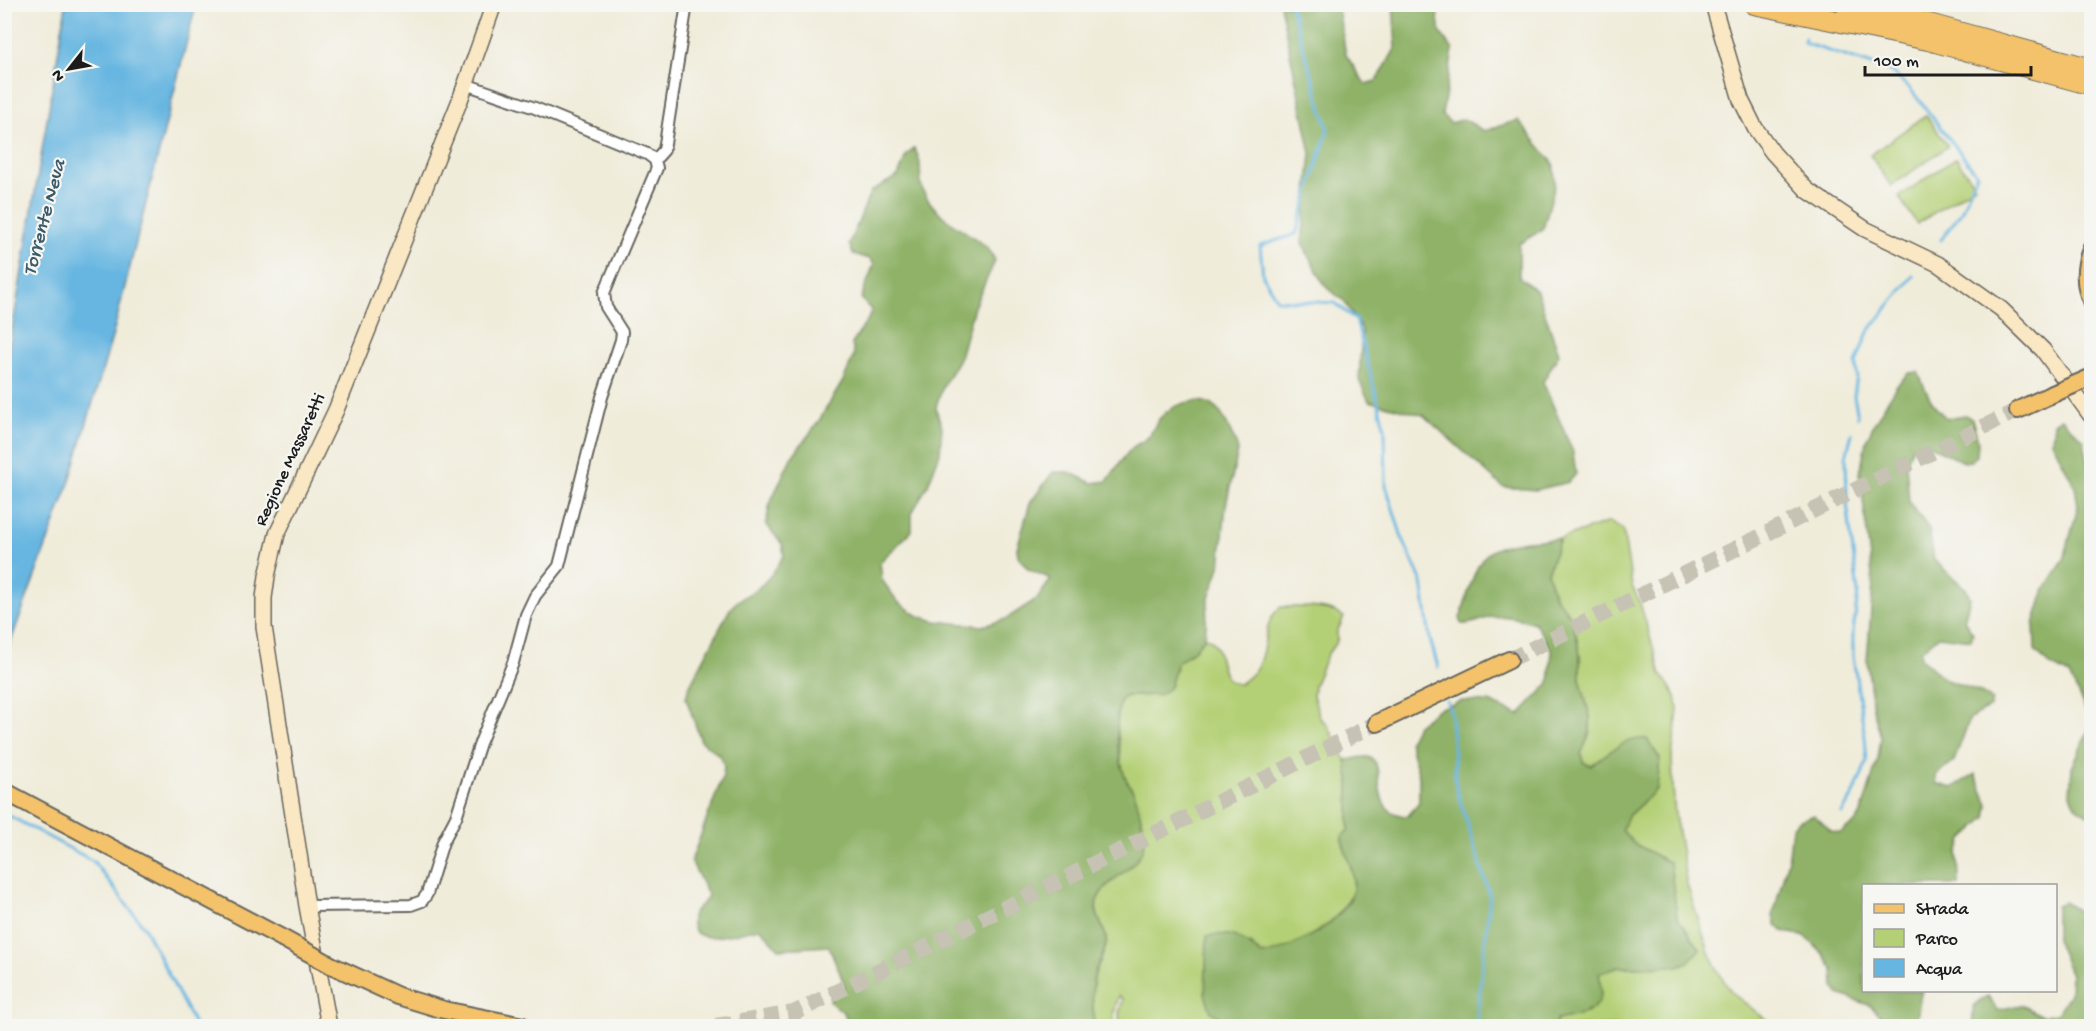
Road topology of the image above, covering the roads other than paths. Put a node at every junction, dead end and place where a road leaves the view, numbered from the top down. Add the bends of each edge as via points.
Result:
1 (494, 4) edge
2 (687, 4) edge
3 (1754, 4) edge
4 (1845, 4) edge
5 (1715, 11) dead end
6 (2091, 69) edge
7 (465, 84) junction
8 (2091, 85) edge
9 (655, 160) junction
10 (2091, 247) edge
11 (2091, 303) edge
12 (2091, 377) edge
13 (2018, 410) tunnel mouth
14 (2091, 417) edge
15 (1509, 660) tunnel mouth
16 (1377, 723) tunnel mouth
17 (4, 791) edge
18 (307, 906) junction
19 (329, 1026) edge
20 (523, 1026) edge

1 - 7 street, Regione Massaretti
2 - 9 street via 664,150
3 - 8 highway via 1928,40
4 - 6 highway
5 - 14 street via 1741,100 1755,128 1807,190 1865,229 1938,264 2001,309 2043,350
7 - 9 street via 535,108
7 - 18 street, Regione Massaretti via 336,410 277,534 267,576 264,627
9 - 18 street via 657,168 652,182 604,293 606,307 622,332 621,340 602,397 559,567 526,615 513,663 480,743 456,817 443,842 428,894 411,905
10 - 11 main road via 2085,275
12 - 13 main road, bridge
15 - 16 main road
17 - 20 main road, bridge via 331,965 398,996
18 - 19 street, Regione Massaretti

